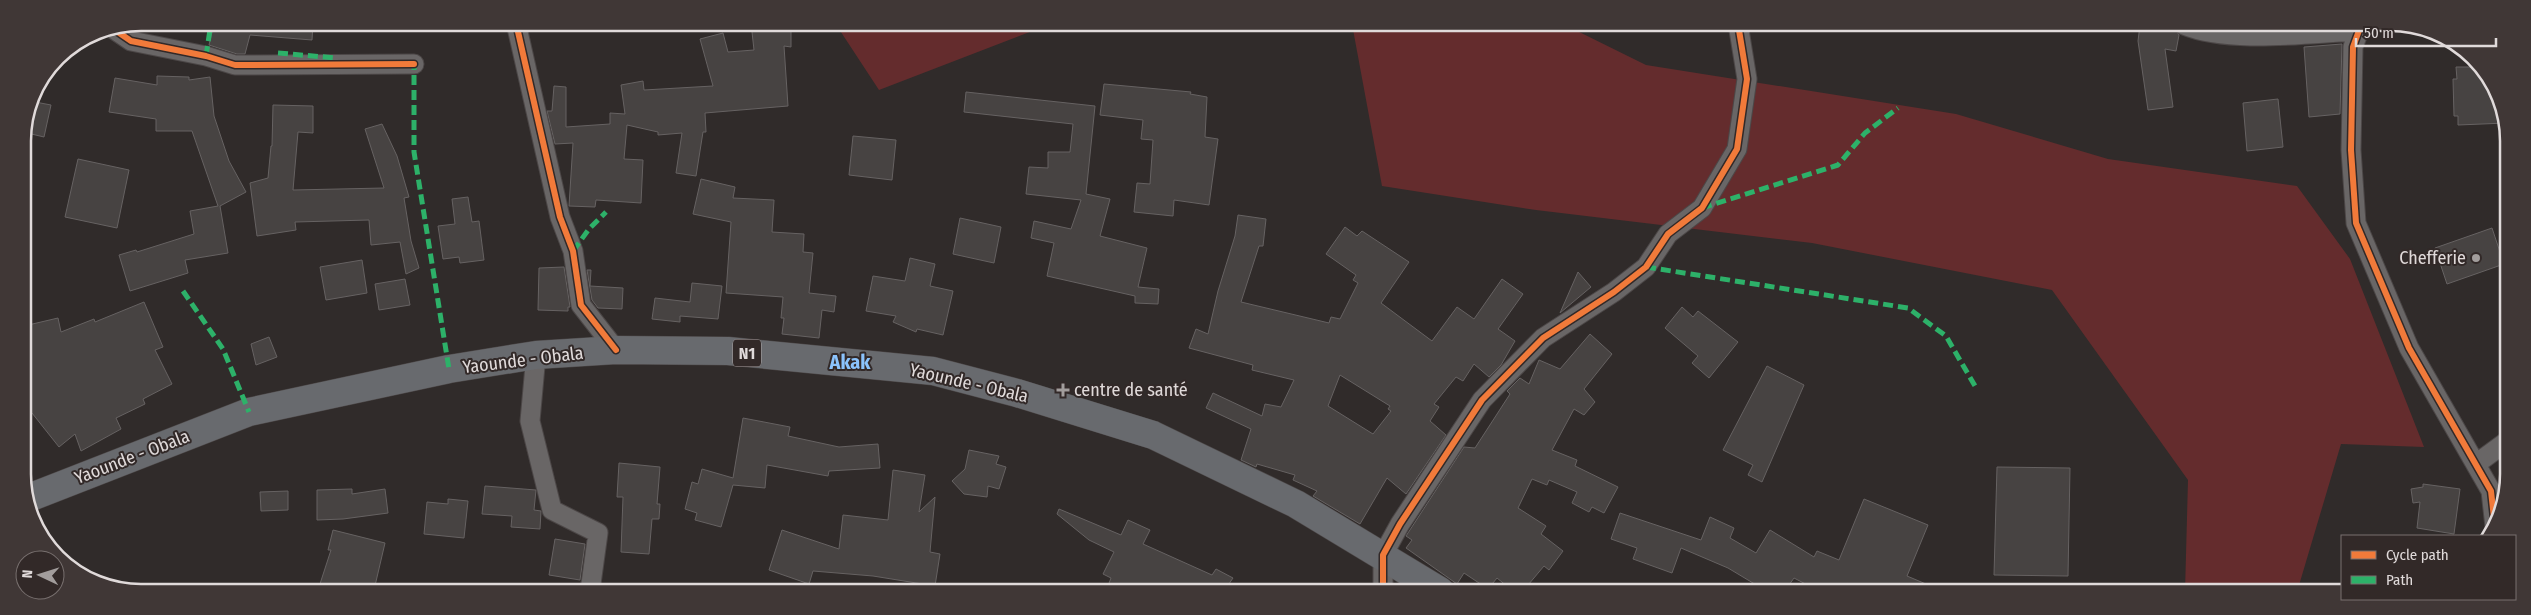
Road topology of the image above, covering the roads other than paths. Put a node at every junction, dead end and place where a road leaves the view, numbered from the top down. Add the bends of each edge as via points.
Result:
1 (518, 31) edge
2 (1739, 31) edge
3 (2198, 31) edge
4 (2321, 31) edge
5 (2359, 31) edge
6 (120, 33) edge
7 (414, 64) dead end
8 (616, 350) junction
9 (536, 354) junction
10 (2500, 446) edge
11 (2476, 464) junction
12 (33, 496) edge
13 (2493, 510) edge
14 (1383, 555) junction
15 (591, 584) edge
16 (1384, 584) edge
17 (1429, 584) edge

1 - 8 street via 560,217 573,251 581,304
2 - 14 street via 1747,79 1737,149 1702,208 1668,234 1646,267 1543,338 1482,400
3 - 4 street via 2256,36
5 - 11 street via 2353,48 2351,150 2356,223 2409,348
6 - 7 street via 131,41 235,64
8 - 9 highway, Yaounde - Obala / N1
8 - 14 highway, Yaounde - Obala / N1 via 728,351 850,362 932,371 1017,393 1153,435 1296,504
9 - 12 highway, Yaounde - Obala / N1 via 449,368 249,412
9 - 15 street via 530,421 552,510 598,534
10 - 11 street
11 - 13 street via 2491,491
14 - 16 street
14 - 17 highway, Yaounde - Obala / N1

